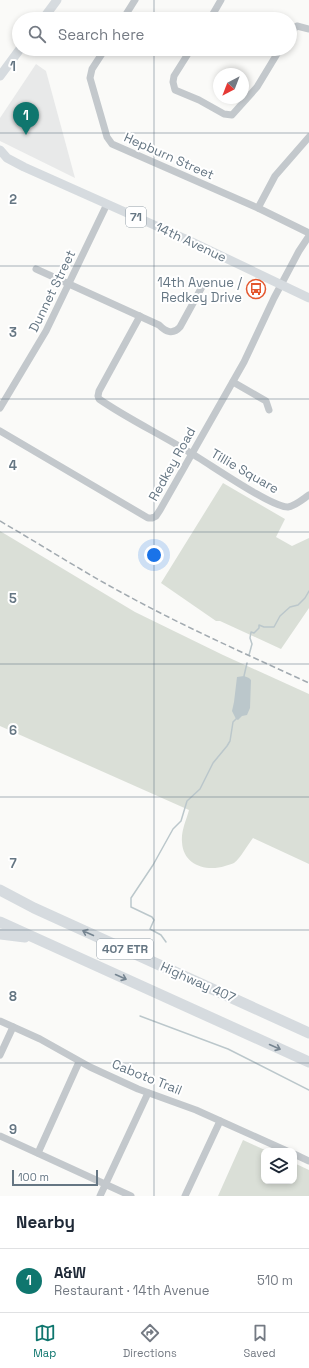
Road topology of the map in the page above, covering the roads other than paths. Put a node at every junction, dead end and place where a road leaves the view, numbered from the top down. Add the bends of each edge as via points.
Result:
1 (57, 0) edge
2 (135, 0) edge
3 (221, 0) edge
4 (48, 12) edge
5 (127, 12) edge
6 (214, 12) edge
7 (297, 26) edge
8 (309, 29) edge
9 (15, 56) edge
10 (100, 56) edge
11 (187, 56) edge
12 (276, 56) edge
13 (0, 76) edge
14 (309, 137) edge
15 (0, 150) edge
16 (3, 158) edge
17 (107, 204) junction
18 (258, 208) junction
19 (309, 235) edge
20 (36, 269) dead end
21 (69, 284) junction
22 (202, 285) dead end
23 (281, 285) junction
24 (309, 298) edge
25 (140, 316) junction
26 (233, 382) junction
27 (0, 408) edge
28 (269, 410) dead end
29 (0, 431) edge
30 (192, 453) junction
31 (309, 495) edge
32 (0, 890) edge
33 (0, 922) edge
34 (0, 934) edge
35 (34, 938) junction
36 (0, 1021) edge
37 (13, 1027) junction
38 (309, 1033) edge
39 (0, 1055) edge
40 (79, 1062) junction
41 (309, 1062) edge
42 (148, 1093) junction
43 (220, 1121) junction
44 (0, 1136) edge
45 (280, 1148) edge
46 (38, 1153) junction
47 (297, 1155) edge
48 (309, 1161) edge
49 (106, 1184) junction
50 (100, 1196) edge
51 (131, 1196) edge
52 (185, 1196) edge

1 - 4 main road
2 - 5 street
3 - 6 street
7 - 8 street
9 - 13 main road
10 - 18 street, Hepburn Street via 92,69 90,78 107,137 112,144
11 - 12 street via 174,76 175,90 224,114 232,115 257,87
14 - 18 street via 275,176
15 - 16 main road, 14th Avenue / 71
16 - 17 main road, 14th Avenue / 71
17 - 21 street, Dunnet Street
17 - 23 main road, 14th Avenue / 71
18 - 19 street, Hepburn Street
19 - 23 street, Redkey Road
20 - 21 street
21 - 25 street
21 - 27 street, Dunnet Street via 42,338
22 - 25 street via 177,330 164,330 160,325
23 - 24 main road, 14th Avenue / 71
23 - 26 street, Redkey Road
25 - 30 street via 99,391 99,399
26 - 28 street via 266,401
26 - 30 street, Redkey Road
29 - 30 street, Redkey Road via 148,518 156,516
30 - 31 street, Tillie Square via 253,491 283,506 293,505
38 -> 32 highway, Highway 407 / 407 ETR via 34,908
33 - 35 highway, Highway 407 / 407 ETR
34 - 35 highway
35 -> 41 highway, Highway 407 / 407 ETR
36 - 37 street, Caboto Trail
37 - 39 street
37 - 40 street, Caboto Trail via 40,1039
40 - 42 street, Caboto Trail
40 - 46 street
42 - 43 street, Caboto Trail via 185,1105
42 - 49 street
43 - 45 street, Caboto Trail
43 - 52 street
44 - 46 street
46 - 49 street
47 - 48 street
49 - 50 street
49 - 51 street

